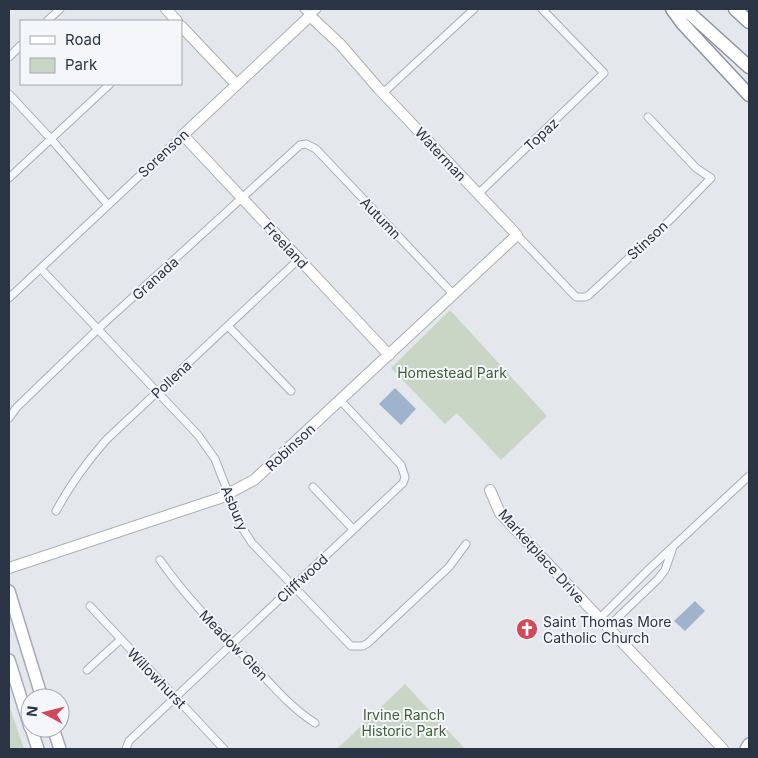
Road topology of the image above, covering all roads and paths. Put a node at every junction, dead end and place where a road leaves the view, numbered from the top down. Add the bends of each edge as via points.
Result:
1 (60, 9) edge
2 (166, 9) edge
3 (474, 9) edge
4 (542, 9) edge
5 (672, 9) edge
6 (685, 9) edge
7 (735, 9) edge
8 (310, 11) edge
9 (48, 20) edge
10 (176, 20) edge
11 (749, 22) edge
12 (182, 27) edge
13 (20, 46) edge
14 (9, 57) edge
15 (749, 67) edge
16 (236, 84) junction
17 (109, 85) edge
18 (9, 94) edge
19 (384, 94) junction
20 (749, 95) edge
21 (648, 117) dead end
22 (183, 135) junction
23 (51, 139) junction
24 (306, 144) joint
25 (9, 178) edge
26 (478, 194) junction
27 (242, 198) junction
28 (108, 204) junction
29 (517, 235) junction
30 (299, 259) junction
31 (41, 269) junction
32 (454, 294) junction
33 (9, 298) edge
34 (580, 298) joint
35 (228, 326) junction
36 (99, 328) junction
37 (389, 355) junction
38 (291, 391) dead end
39 (158, 392) junction
40 (341, 401) junction
41 (9, 418) edge
42 (749, 476) edge
43 (313, 487) dead end
44 (490, 490) dead end
45 (229, 494) junction
46 (56, 511) dead end
47 (353, 529) junction
48 (466, 544) dead end
49 (673, 547) junction
50 (160, 560) dead end
51 (9, 568) edge
52 (294, 587) junction
53 (9, 591) edge
54 (90, 606) dead end
55 (599, 619) junction
56 (607, 628) junction
57 (120, 640) junction
58 (232, 643) junction
59 (9, 660) edge
60 (87, 670) dead end
61 (39, 688) edge
62 (20, 695) edge
63 (175, 697) junction
64 (315, 723) dead end
65 (749, 744) edge
66 (126, 749) edge
67 (224, 749) edge
68 (723, 749) edge
69 (746, 749) edge

1 - 9 street
2 - 10 street
3 - 19 street
4 - 26 street, Topaz via 604,73
5 - 20 highway
6 - 15 highway
7 - 11 highway
8 - 16 street, Sorenson
8 - 19 street, Waterman
12 - 16 street
13 - 14 street
16 - 22 street, Sorenson
17 - 23 street
18 - 23 street
19 - 26 street, Waterman
21 - 34 street, Stinson via 696,168 711,178 589,295
22 - 27 street, Freeland
22 - 28 street, Sorenson
23 - 25 street
23 - 28 street
24 - 27 street, Granada via 294,149
24 - 32 street, Autumn via 316,150
26 - 29 street, Waterman
27 - 30 street, Freeland
27 - 36 street, Granada
28 - 31 street, Sorenson
29 - 32 street, Robinson
29 - 34 street, Waterman
30 - 35 street, Pollena
30 - 37 street, Freeland
31 - 33 street, Sorenson
31 - 36 street, Asbury
32 - 37 street, Robinson
35 - 38 street
35 - 39 street, Pollena
36 - 39 street, Asbury
36 - 41 street, Granada via 16,407
37 - 40 street, Robinson
39 - 45 street, Asbury via 208,448
39 - 46 street, Pollena via 86,463
40 - 45 street, Robinson via 254,480
40 - 47 street, Cliffwood via 401,465 405,477 399,487
42 - 49 street
43 - 47 street
44 - 55 street, Marketplace Drive via 500,513
45 - 51 street, Robinson
45 - 52 street, Asbury via 240,526
47 - 52 street, Cliffwood
48 - 52 street, Asbury via 449,567 363,646 351,646 345,641
49 - 55 street
49 - 56 street via 658,579
50 - 58 street, Meadow Glen via 177,584
52 - 58 street, Cliffwood
53 - 61 main road
54 - 57 street, Willowhurst
55 - 56 street, Marketplace Drive
56 - 68 street, Marketplace Drive
57 - 60 street
57 - 63 street, Willowhurst
58 - 63 street, Cliffwood
58 - 64 street, Meadow Glen via 300,714
59 - 62 main road
63 - 66 street, Cliffwood via 129,741
63 - 67 street, Willowhurst
65 - 69 main road

